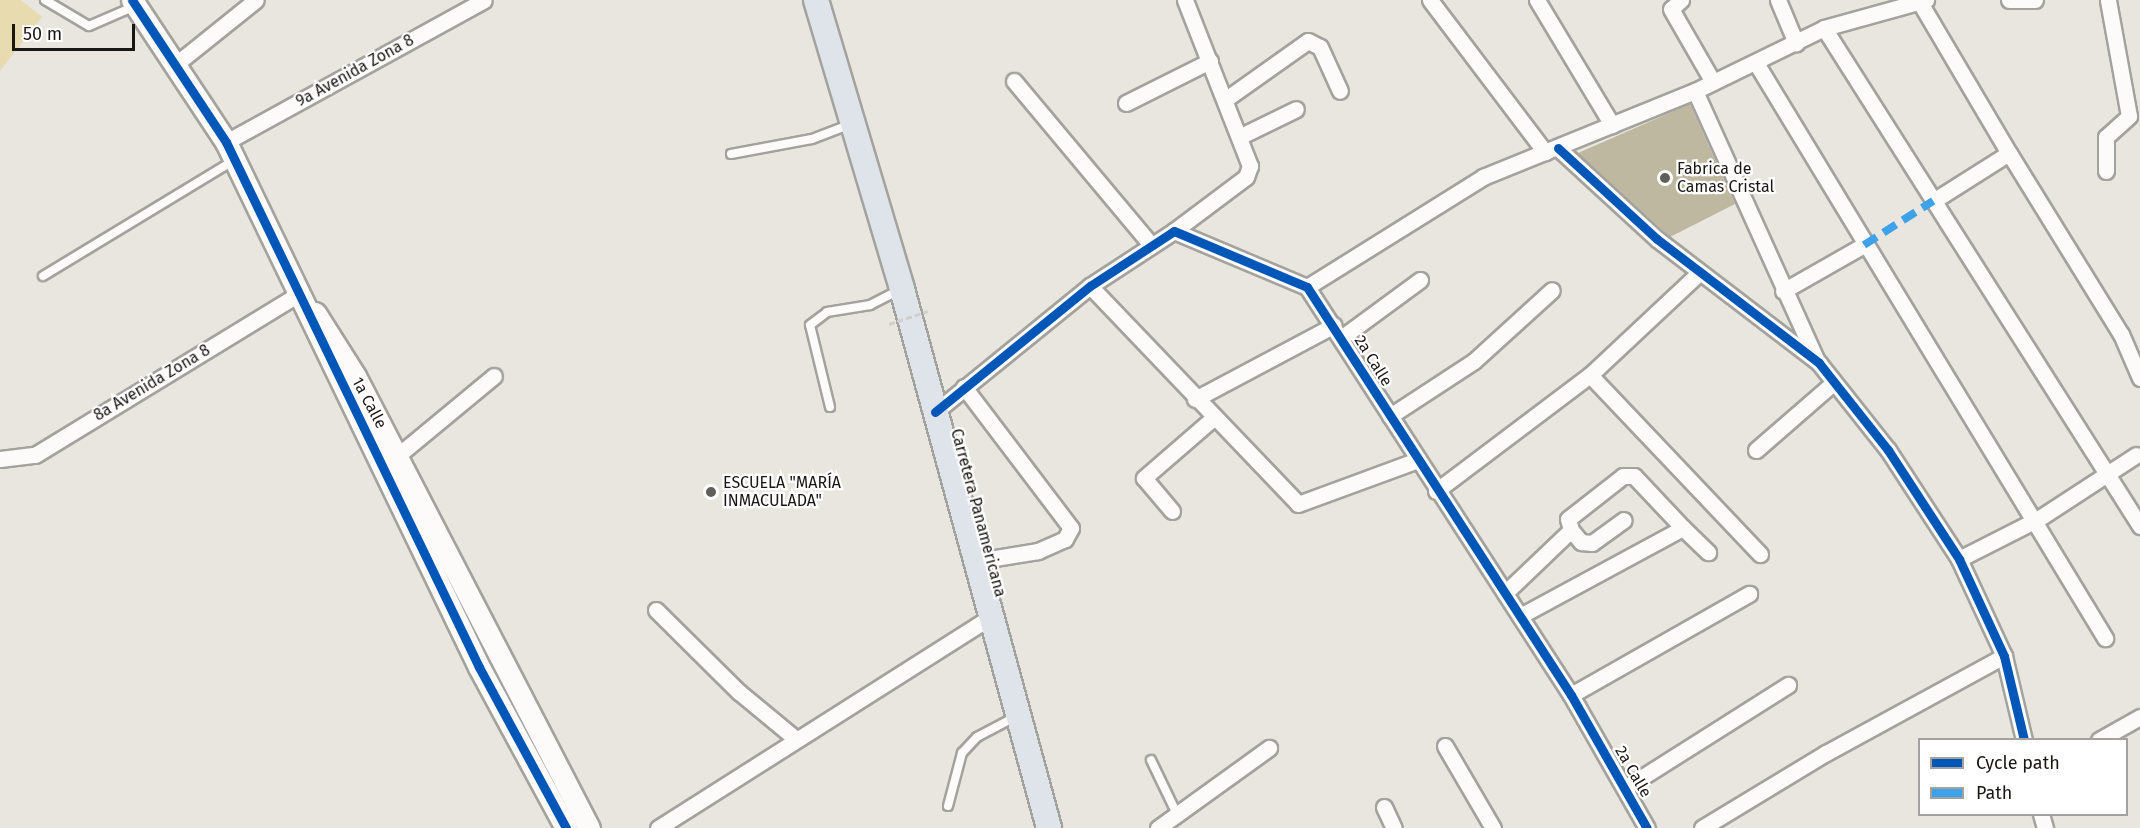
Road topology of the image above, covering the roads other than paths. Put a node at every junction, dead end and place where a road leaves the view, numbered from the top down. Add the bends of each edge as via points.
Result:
1 (45, 0) edge
2 (256, 0) edge
3 (484, 0) edge
4 (816, 0) edge
5 (1185, 0) edge
6 (1430, 0) edge
7 (1537, 0) edge
8 (1778, 0) edge
9 (1926, 0) edge
10 (2011, 0) edge
11 (2035, 0) edge
12 (2108, 0) edge
13 (1919, 1) edge
14 (134, 3) edge
15 (1672, 3) edge
16 (1824, 28) junction
17 (1797, 43) junction
18 (1210, 62) junction
19 (176, 63) junction
20 (1756, 63) junction
21 (1014, 81) dead end
22 (1713, 82) junction
23 (1340, 91) dead end
24 (1695, 91) junction
25 (1226, 99) junction
26 (1126, 103) dead end
27 (1296, 110) dead end
28 (853, 123) junction
29 (1612, 125) junction
30 (1241, 136) junction
31 (1551, 150) junction
32 (230, 151) junction
33 (2009, 153) junction
34 (731, 154) dead end
35 (2106, 171) dead end
36 (1933, 201) junction
37 (1174, 231) junction
38 (1151, 245) junction
39 (1864, 245) junction
40 (1699, 273) junction
41 (43, 276) dead end
42 (1420, 279) dead end
43 (1090, 286) junction
44 (1307, 286) junction
45 (902, 289) junction
46 (1552, 290) dead end
47 (1783, 291) junction
48 (300, 293) junction
49 (1337, 332) junction
50 (1819, 363) junction
51 (1590, 375) junction
52 (494, 376) dead end
53 (2140, 378) edge
54 (1833, 383) junction
55 (964, 387) junction
56 (1195, 399) junction
57 (830, 407) dead end
58 (935, 412) junction
59 (1390, 416) junction
60 (1212, 419) junction
61 (1756, 450) dead end
62 (2136, 455) dead end
63 (396, 457) junction
64 (0, 459) edge
65 (1415, 461) junction
66 (2108, 472) junction
67 (1436, 491) junction
68 (1172, 511) dead end
69 (2038, 519) junction
70 (1624, 520) dead end
71 (2140, 526) edge
72 (1683, 528) junction
73 (1571, 530) junction
74 (1708, 552) dead end
75 (1760, 554) dead end
76 (1959, 559) junction
77 (976, 561) junction
78 (1505, 593) junction
79 (1749, 594) dead end
80 (656, 610) dead end
81 (1520, 616) junction
82 (991, 617) junction
83 (2105, 638) dead end
84 (2004, 656) junction
85 (1788, 685) dead end
86 (1571, 695) junction
87 (1018, 716) junction
88 (2140, 717) edge
89 (2024, 738) edge
90 (2103, 738) edge
91 (797, 740) junction
92 (1445, 746) dead end
93 (1269, 748) dead end
94 (1151, 759) dead end
95 (1625, 788) junction
96 (948, 806) dead end
97 (1384, 807) dead end
98 (1177, 814) junction
99 (566, 828) edge
100 (589, 828) edge
101 (658, 828) edge
102 (1049, 828) edge
103 (1158, 828) edge
104 (1395, 828) edge
105 (1492, 828) edge
106 (1647, 828) edge
107 (1702, 828) edge

1 - 14 lane via 89,26
2 - 19 street
3 - 32 street, 9a Avenida Zona 8
4 - 28 main road, Carretera Panamericana
5 - 18 street
6 - 31 street
7 - 29 street
8 - 17 street
9 - 13 street
10 - 11 street
12 - 35 street via 2129,116 2106,137
13 - 16 street
13 - 33 street
14 - 19 street, 1a Calle
15 - 22 street
16 - 17 street
16 - 36 street
17 - 20 street
18 - 25 street
18 - 26 street
19 - 32 street, 1a Calle
20 - 22 street
20 - 39 street
21 - 38 street
22 - 24 street
23 - 25 street via 1320,47 1308,41
24 - 29 street
24 - 47 street
25 - 30 street
27 - 30 street
28 - 34 lane via 812,139
28 - 45 main road, Carretera Panamericana
29 - 31 street
30 - 37 street via 1250,156 1246,177
31 - 40 street
31 - 44 street via 1483,177
32 - 41 lane
32 - 48 street, 1a Calle
33 - 36 street
33 - 53 street via 2121,334
36 - 66 street
37 - 38 street
37 - 44 street
38 - 43 street
39 - 47 street
39 - 69 street
40 - 50 street
40 - 51 street
42 - 49 street
43 - 55 street
43 - 56 street
44 - 49 street, 2a Calle
45 - 57 lane via 870,305 827,312 810,325
45 - 58 main road, Carretera Panamericana
46 - 59 street via 1474,361
47 - 50 street
48 - 63 street, 1a Calle via 331,334
48 - 64 street, 8a Avenida Zona 8 via 35,455
48 - 99 street, 1a Calle via 318,342 479,667
49 - 56 street
49 - 59 street, 2a Calle
50 - 54 street
51 - 67 street
51 - 75 street
52 - 63 street
54 - 61 street
54 - 76 street via 1887,450
55 - 58 street
55 - 77 street via 1071,528 1065,539 1038,551
56 - 60 street
58 - 77 main road, Carretera Panamericana
59 - 65 street, 2a Calle
60 - 65 street via 1298,504
60 - 68 street via 1144,478
62 - 66 street
63 - 100 street, 1a Calle
65 - 67 street, 2a Calle
66 - 69 street
66 - 71 street
67 - 78 street, 2a Calle
69 - 76 street
69 - 83 street
70 - 73 street via 1592,543 1581,542
72 - 73 street via 1629,474 1568,519
72 - 74 street
72 - 81 street
73 - 78 street
76 - 84 street
77 - 82 main road, Carretera Panamericana
78 - 81 street, 2a Calle
79 - 86 street
80 - 91 street via 738,692
81 - 86 street, 2a Calle
82 - 87 main road, Carretera Panamericana
82 - 91 street
84 - 89 street
84 - 107 street via 1826,753
85 - 95 street
86 - 95 street, 2a Calle
87 - 96 lane via 977,737 962,753
87 - 102 main road, Carretera Panamericana
88 - 90 street
91 - 101 street
92 - 105 street
93 - 98 street
94 - 98 lane
95 - 106 street, 2a Calle
97 - 104 street
98 - 103 street

